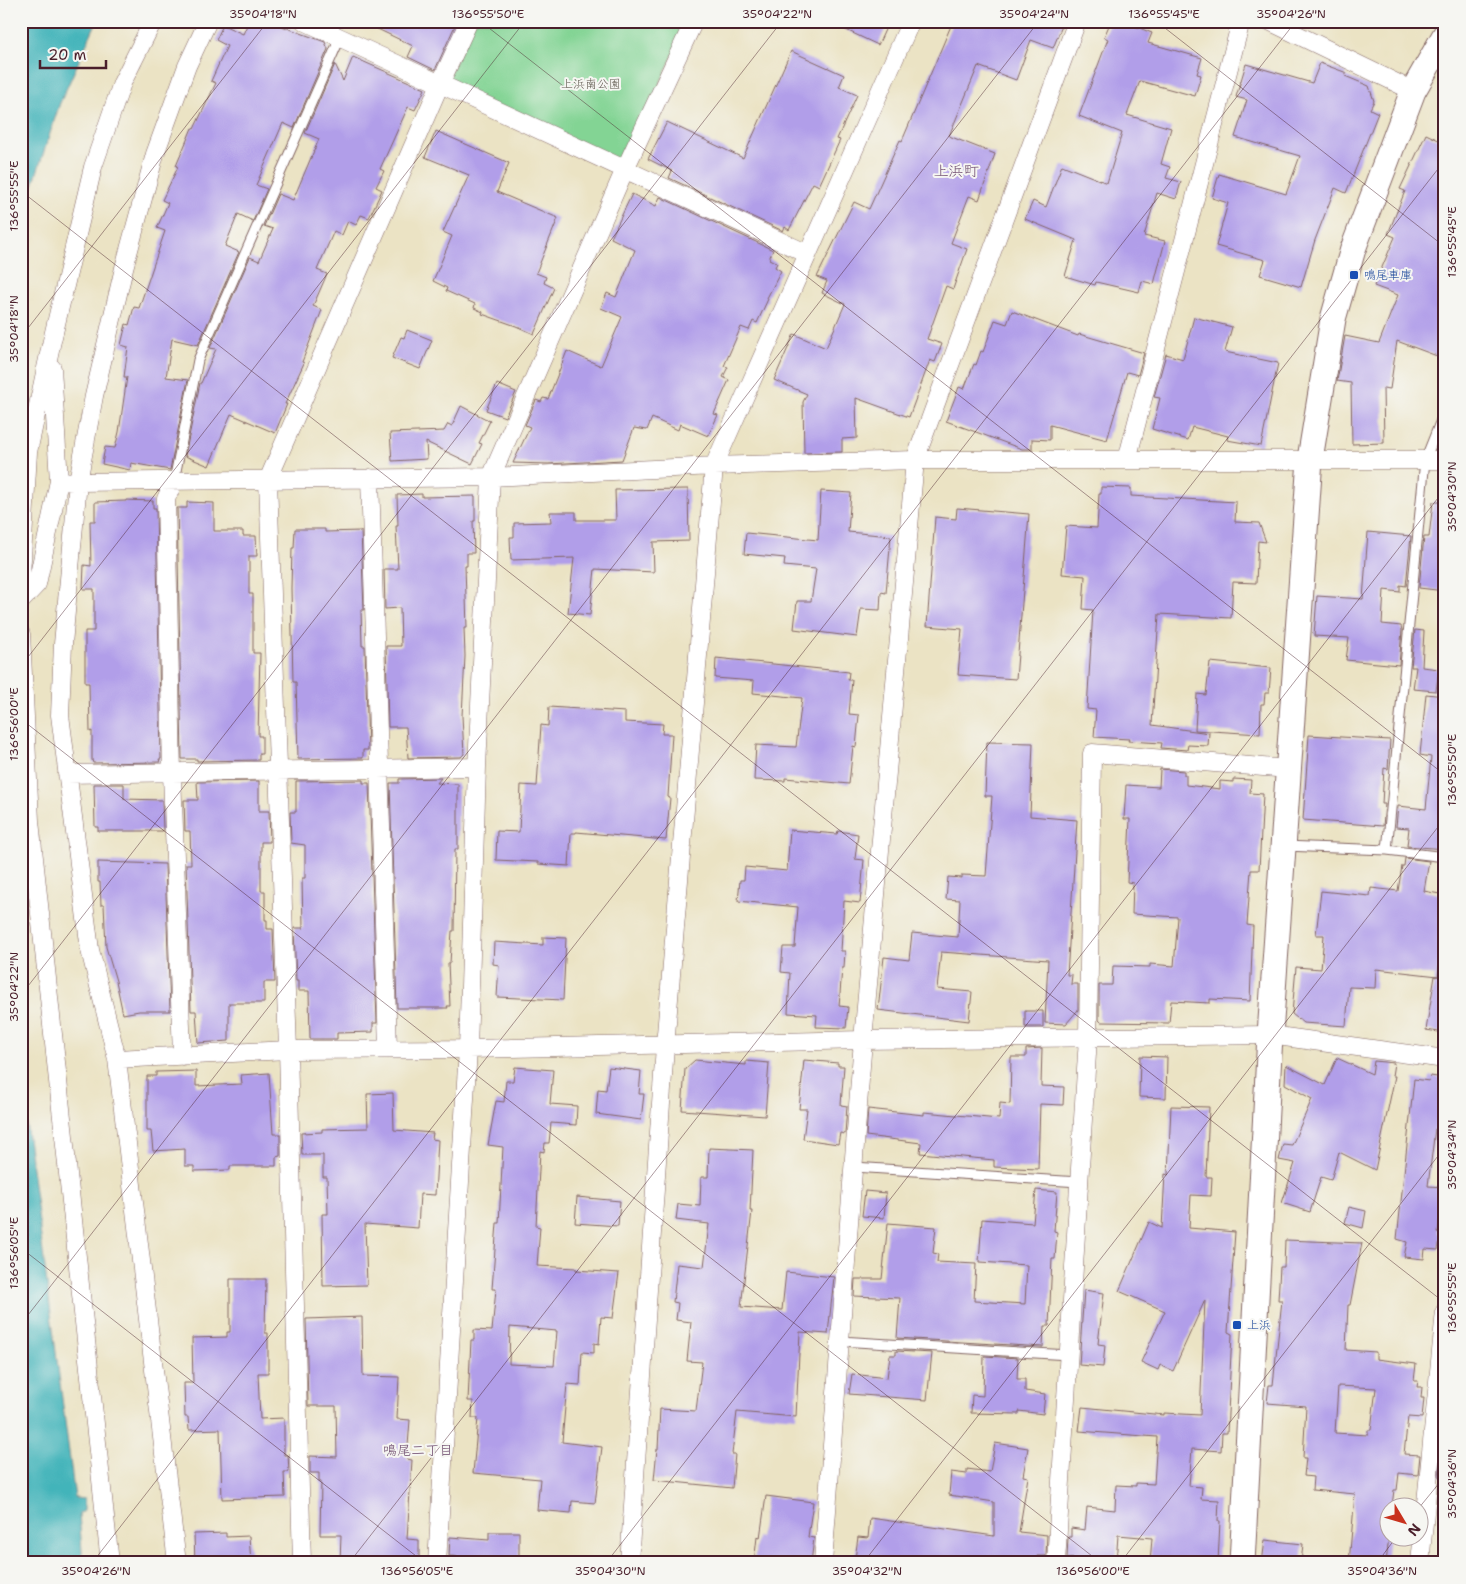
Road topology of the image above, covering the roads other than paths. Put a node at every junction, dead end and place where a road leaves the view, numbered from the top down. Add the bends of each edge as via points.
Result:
1 (153, 21) edge
2 (208, 21) edge
3 (304, 21) edge
4 (469, 21) edge
5 (694, 21) edge
6 (911, 21) edge
7 (1077, 21) edge
8 (1241, 21) edge
9 (1269, 21) edge
10 (1445, 35) edge
11 (340, 38) junction
12 (440, 84) junction
13 (1413, 91) junction
14 (624, 169) junction
15 (808, 254) junction
16 (50, 345) junction
17 (1445, 410) edge
18 (1310, 459) junction
19 (916, 460) junction
20 (1127, 460) junction
21 (1425, 460) junction
22 (1445, 460) edge
23 (714, 466) junction
24 (491, 477) junction
25 (370, 478) junction
26 (268, 480) junction
27 (59, 481) junction
28 (174, 481) junction
29 (78, 482) junction
30 (21, 576) edge
31 (21, 601) edge
32 (21, 634) edge
33 (477, 767) junction
34 (378, 769) junction
35 (1288, 769) junction
36 (279, 771) junction
37 (172, 773) junction
38 (67, 774) junction
39 (1283, 846) junction
40 (1387, 850) junction
41 (1445, 857) edge
42 (1270, 1034) junction
43 (1088, 1037) junction
44 (863, 1040) junction
45 (665, 1046) junction
46 (388, 1049) junction
47 (468, 1049) junction
48 (288, 1050) junction
49 (182, 1056) junction
50 (117, 1059) junction
51 (1445, 1059) edge
52 (854, 1167) junction
53 (1079, 1182) junction
54 (1445, 1311) edge
55 (840, 1341) junction
56 (1069, 1355) junction
57 (110, 1563) edge
58 (177, 1563) edge
59 (302, 1563) edge
60 (437, 1563) edge
61 (629, 1563) edge
62 (823, 1563) edge
63 (1056, 1563) edge
64 (1242, 1563) edge
65 (1420, 1563) edge

1 - 16 street via 122,83 93,167
2 - 29 street via 187,66 154,154 94,396
3 - 11 street
4 - 12 street
5 - 14 street
6 - 15 street
7 - 19 street
8 - 20 street
9 - 13 street
10 - 13 street
11 - 12 street
11 - 28 lane via 198,360
12 - 14 street
12 - 26 street
13 - 18 street via 1350,258 1333,318
14 - 15 street
14 - 24 street
15 - 23 street
16 - 27 street
16 - 30 street via 28,452
17 - 21 lane
18 - 20 street
18 - 21 street
18 - 35 street
19 - 20 street
19 - 23 street
19 - 44 street
21 - 22 street
21 - 40 lane
23 - 24 street
23 - 45 street
24 - 25 street
24 - 33 street
25 - 26 street
25 - 34 street
26 - 28 street
26 - 36 street
27 - 29 street
27 - 31 street via 37,584
28 - 29 street
28 - 37 street via 166,499
29 - 38 street via 60,715
32 - 57 street via 30,822
33 - 34 street
33 - 47 street
34 - 36 street
34 - 46 street
35 - 39 street
35 - 43 street via 1092,753
36 - 37 street
36 - 48 street
37 - 38 street
37 - 49 street
38 - 50 street via 90,950
39 - 40 lane
39 - 42 street
40 - 41 lane
42 - 43 street
42 - 51 street
42 - 64 street
43 - 44 street
43 - 53 street
44 - 45 street
44 - 52 street
45 - 47 street
45 - 61 street
46 - 47 street
46 - 48 street
47 - 60 street
48 - 49 street
48 - 59 street
49 - 50 street
50 - 58 street
52 - 53 lane
52 - 55 street
53 - 56 street
54 - 65 street
55 - 56 lane
55 - 62 street
56 - 63 street

